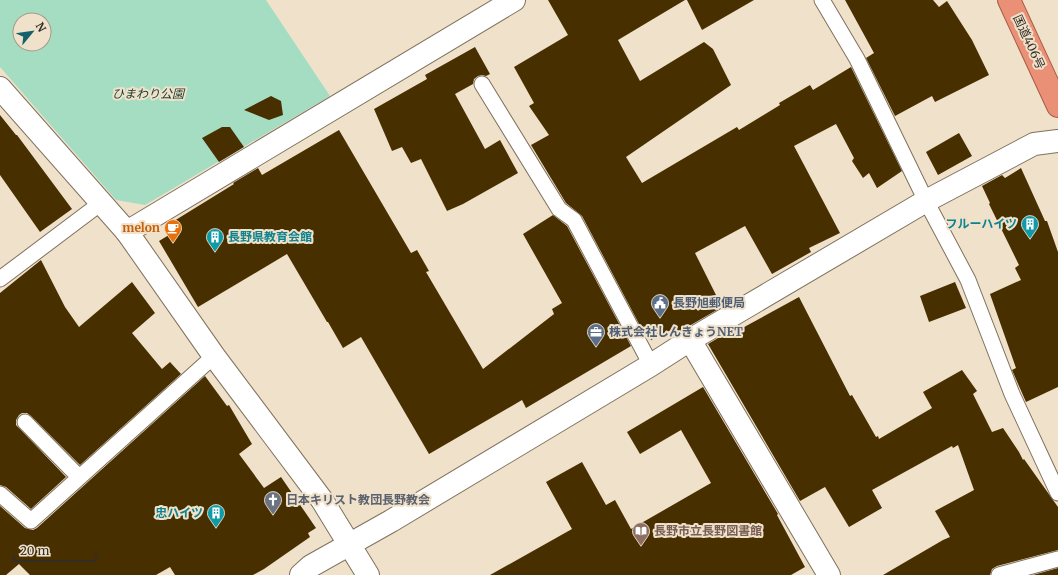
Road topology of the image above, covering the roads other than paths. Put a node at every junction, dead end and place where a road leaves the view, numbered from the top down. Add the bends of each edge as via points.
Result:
1 (514, 0) edge
2 (822, 0) edge
3 (1009, 0) edge
4 (482, 84) dead end
5 (0, 88) edge
6 (1058, 106) edge
7 (1058, 140) edge
8 (926, 201) junction
9 (101, 203) junction
10 (127, 232) junction
11 (0, 279) edge
12 (690, 340) junction
13 (214, 356) junction
14 (651, 365) junction
15 (24, 422) dead end
16 (79, 477) junction
17 (1058, 493) edge
18 (0, 494) edge
19 (350, 544) junction
20 (1058, 559) edge
21 (301, 575) edge
22 (368, 575) edge
23 (829, 575) edge
24 (999, 575) edge

1 - 10 street
2 - 8 lane via 857,59
3 - 6 highway, 国道406号
4 - 14 lane via 559,209 574,220
5 - 9 street
7 - 8 street via 1034,144
8 - 12 street
8 - 17 lane via 968,280 1012,394
9 - 10 street
9 - 11 lane
10 - 13 street
12 - 14 street
12 - 23 street
13 - 16 lane
13 - 19 street via 322,500
14 - 19 street
15 - 16 lane
16 - 18 lane via 31,521
19 - 21 street via 311,566
19 - 22 street
20 - 24 lane

